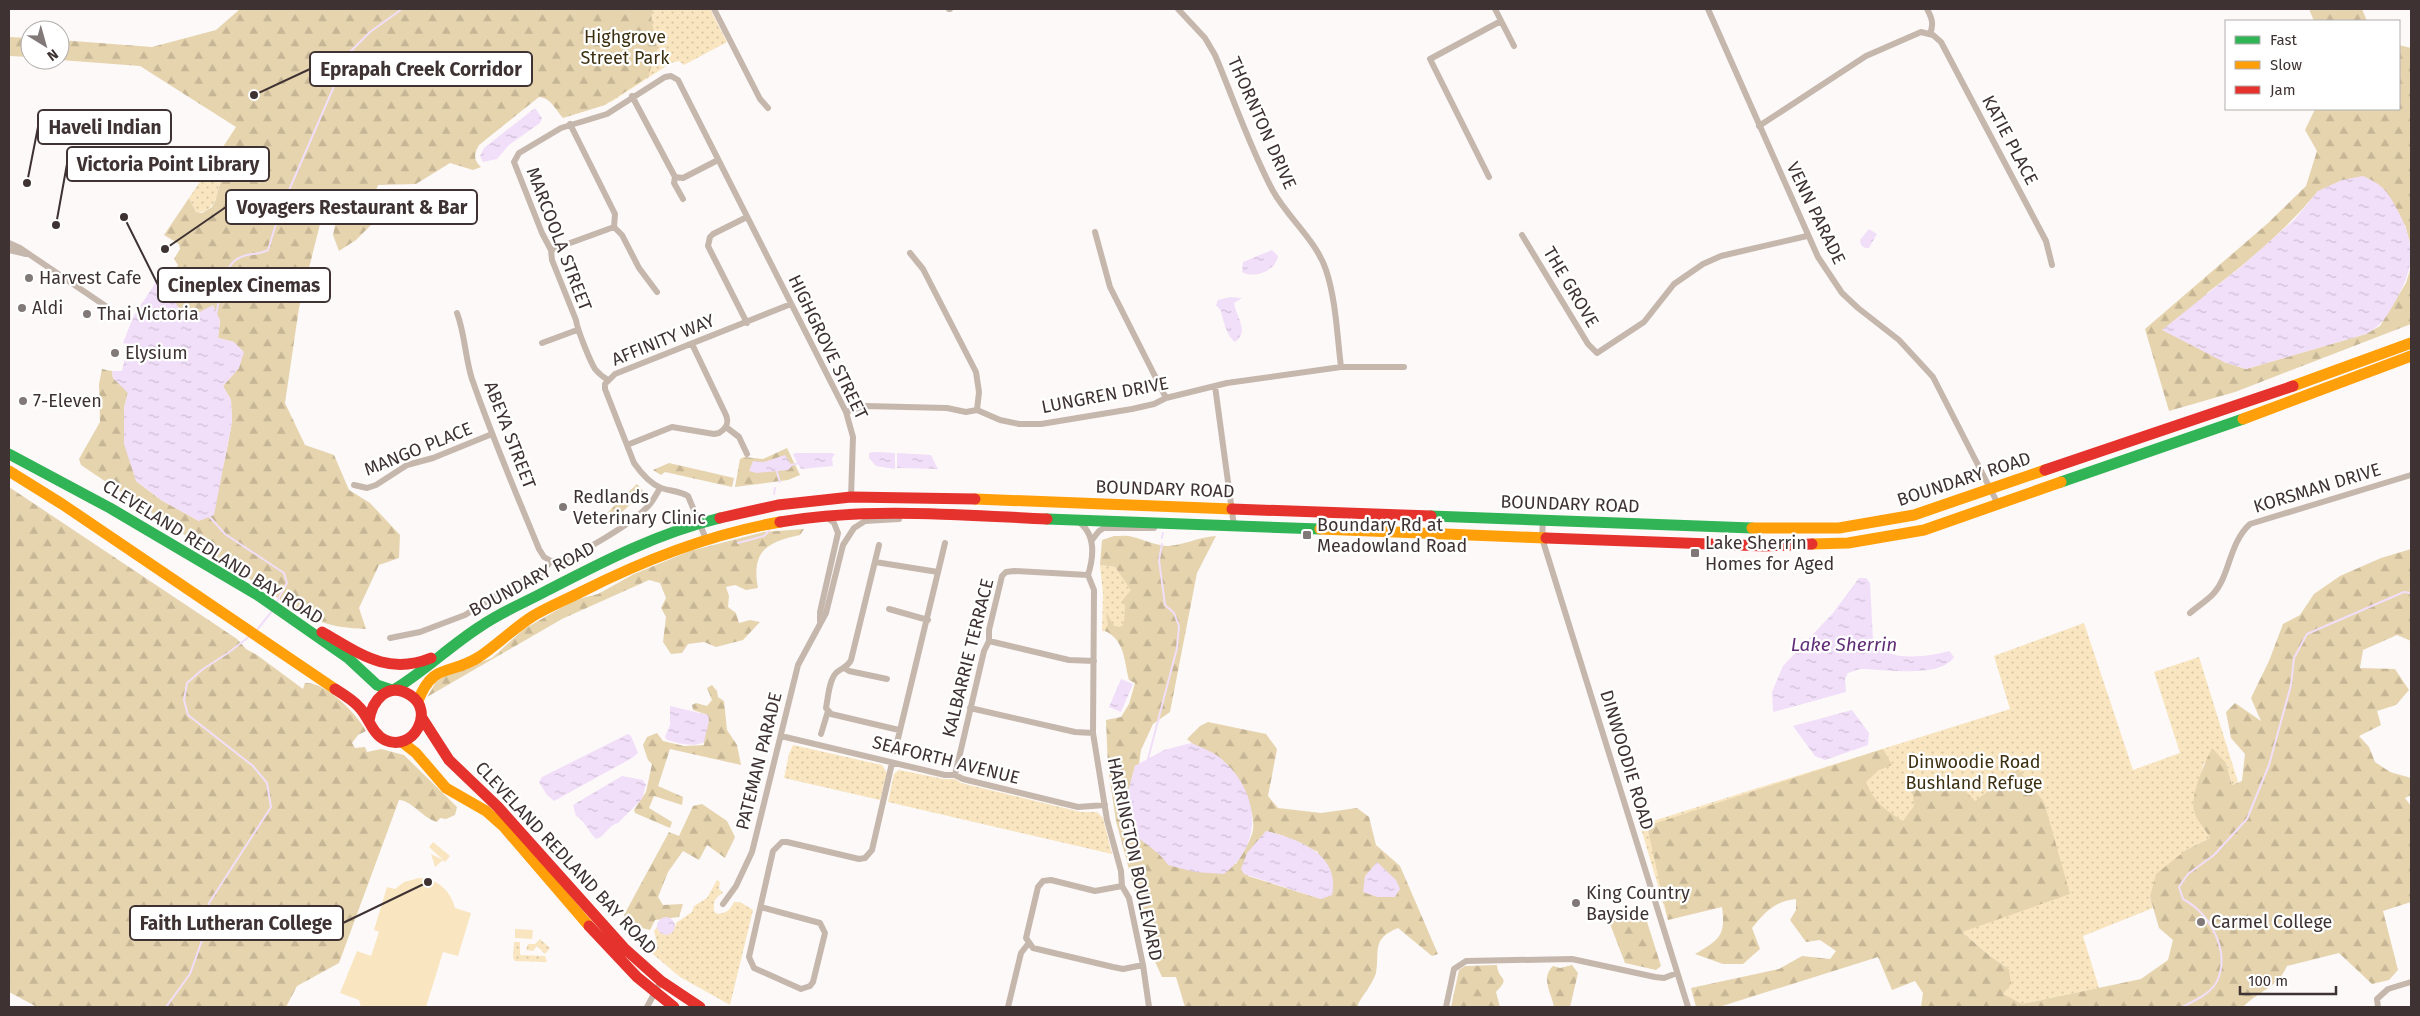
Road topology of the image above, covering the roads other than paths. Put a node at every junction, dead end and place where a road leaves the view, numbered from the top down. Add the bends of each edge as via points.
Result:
1 (714, 9) edge
2 (1178, 9) edge
3 (1495, 9) edge
4 (1708, 9) edge
5 (1927, 9) edge
6 (1502, 21) junction
7 (1931, 34) junction
8 (1514, 46) dead end
9 (672, 76) joint
10 (632, 96) junction
11 (768, 108) dead end
12 (570, 124) junction
13 (1759, 126) junction
14 (718, 160) junction
15 (675, 177) junction
16 (1489, 177) dead end
17 (682, 199) dead end
18 (747, 217) junction
19 (614, 228) junction
20 (1095, 232) dead end
21 (1522, 236) dead end
22 (1807, 236) junction
23 (9, 243) edge
24 (9, 250) edge
25 (551, 250) junction
26 (910, 253) dead end
27 (28, 255) junction
28 (2052, 265) dead end
29 (657, 292) dead end
30 (791, 304) junction
31 (107, 307) dead end
32 (457, 313) dead end
33 (747, 323) junction
34 (577, 330) junction
35 (542, 343) dead end
36 (2411, 343) edge
37 (692, 344) junction
38 (2411, 356) edge
39 (1341, 367) junction
40 (1404, 367) dead end
41 (608, 380) junction
42 (1215, 386) junction
43 (1166, 398) junction
44 (977, 410) junction
45 (846, 412) junction
46 (726, 427) junction
47 (492, 434) junction
48 (627, 445) junction
49 (9, 454) edge
50 (747, 454) dead end
51 (9, 471) edge
52 (2411, 475) edge
53 (354, 485) dead end
54 (660, 488) junction
55 (1991, 489) junction
56 (851, 497) junction
57 (1998, 504) junction
58 (1233, 509) junction
59 (920, 514) junction
60 (825, 516) junction
61 (1077, 520) junction
62 (1543, 520) junction
63 (700, 523) junction
64 (1207, 525) junction
65 (1234, 526) junction
66 (1542, 538) junction
67 (706, 539) junction
68 (1092, 540) junction
69 (945, 544) dead end
70 (879, 545) dead end
71 (551, 561) junction
72 (875, 562) junction
73 (938, 572) junction
74 (1088, 575) junction
75 (889, 610) dead end
76 (2190, 613) dead end
77 (928, 620) junction
78 (820, 623) junction
79 (390, 638) dead end
80 (989, 641) junction
81 (338, 646) junction
82 (450, 648) junction
83 (1094, 661) junction
84 (844, 668) junction
85 (887, 679) dead end
86 (393, 690) junction
87 (418, 701) junction
88 (970, 708) junction
89 (828, 712) junction
90 (422, 718) junction
91 (369, 721) junction
92 (900, 730) junction
93 (1093, 733) junction
94 (821, 734) dead end
95 (781, 736) junction
96 (402, 742) junction
97 (895, 751) dead end
98 (892, 763) junction
99 (955, 774) junction
100 (1105, 805) junction
101 (1122, 886) junction
102 (723, 904) dead end
103 (761, 907) junction
104 (1028, 944) junction
105 (1143, 965) junction
106 (1677, 973) junction
107 (661, 982) junction
108 (2411, 982) edge
109 (654, 993) junction
110 (647, 1007) edge
111 (674, 1007) edge
112 (700, 1007) edge
113 (1008, 1007) edge
114 (1149, 1007) edge
115 (1446, 1007) edge
116 (1688, 1007) edge
117 (2378, 1007) edge

1 - 11 street via 760,100
2 - 39 street, THORNTON DRIVE via 1205,38 1215,55 1274,192 1325,268
3 - 6 street
4 - 13 street, VENN PARADE
5 - 7 street via 1933,26
6 - 8 street
6 - 16 street via 1430,59
7 - 13 street via 1921,32 1860,60
7 - 28 street, KATIE PLACE via 1941,42 2046,242
9 - 10 street, MARCOOLA STREET via 665,76
9 - 14 street, HIGHGROVE STREET via 678,80
10 - 12 street, MARCOOLA STREET via 607,114
10 - 15 street
12 - 19 street via 615,214
12 - 25 street, MARCOOLA STREET via 519,153 514,162
13 - 22 street, VENN PARADE
14 - 15 street via 683,178
14 - 18 street, HIGHGROVE STREET
15 - 17 street via 674,183
18 - 30 street, HIGHGROVE STREET
18 - 33 street via 713,234 708,246
19 - 25 street
19 - 29 street via 622,235 639,268
20 - 43 street via 1115,299
21 - 22 street, THE GROVE via 1596,352 1644,322 1674,284 1703,264 1721,256
22 - 55 street, VENN PARADE via 1842,293 1899,340 1933,378
23 - 27 street
24 - 27 street
25 - 34 street, MARCOOLA STREET
26 - 44 street via 923,269 976,372
27 - 31 street
30 - 33 street, AFFINITY WAY
30 - 45 street, HIGHGROVE STREET
32 - 47 street, ABEYA STREET via 472,378
33 - 37 street, AFFINITY WAY
34 - 35 street
34 - 41 street, MARCOOLA STREET via 596,370
36 - 55 highway, BOUNDARY ROAD via 2326,376
37 - 41 street, AFFINITY WAY via 615,374
37 - 46 street via 726,415
38 - 57 highway, BOUNDARY ROAD
39 - 40 street, LUNGREN DRIVE
39 - 42 street, LUNGREN DRIVE
41 - 48 street, AFFINITY WAY via 605,389
42 - 43 street, LUNGREN DRIVE
42 - 58 street
43 - 44 street, LUNGREN DRIVE via 1132,409 1040,424 1018,424
44 - 45 street, LUNGREN DRIVE via 865,406
45 - 56 street, HIGHGROVE STREET via 853,437
46 - 48 street via 719,434 714,434 672,427
46 - 50 street via 739,437
47 - 53 street, MANGO PLACE via 407,465 376,485 366,488
47 - 71 street, ABEYA STREET via 539,549
48 - 54 street, AFFINITY WAY via 641,474
49 - 81 highway, CLEVELAND REDLAND BAY ROAD via 110,508
51 - 91 highway, CLEVELAND REDLAND BAY ROAD via 305,668 359,707
52 - 76 street, KORSMAN DRIVE via 2250,524 2237,540 2215,592
54 - 63 street, AFFINITY WAY via 688,496
54 - 71 street, BOUNDARY ROAD via 650,505 629,523 565,559
55 - 57 street, VENN PARADE
55 - 62 highway, BOUNDARY ROAD via 1914,515 1839,528 1769,529
56 - 58 highway, BOUNDARY ROAD
56 - 63 highway, BOUNDARY ROAD via 778,505
57 - 66 highway, BOUNDARY ROAD via 1924,530 1848,543 1764,546
58 - 62 highway, BOUNDARY ROAD
58 - 65 street
59 - 60 highway, BOUNDARY ROAD
59 - 61 highway, BOUNDARY ROAD
59 - 78 street, PATEMAN PARADE via 904,519 865,521 854,528 843,545 826,613
60 - 67 highway, BOUNDARY ROAD via 748,528
60 - 78 street, PATEMAN PARADE via 834,523 838,533
61 - 64 highway, BOUNDARY ROAD
61 - 68 street via 1087,528
62 - 66 street, DINWOODIE ROAD
63 - 67 street
63 - 82 highway, BOUNDARY ROAD via 614,556 483,624
64 - 65 highway, BOUNDARY ROAD
64 - 68 street via 1196,528 1104,528
65 - 66 highway, BOUNDARY ROAD
66 - 106 street, DINWOODIE ROAD
67 - 87 highway, BOUNDARY ROAD via 623,570 536,614 474,660 442,669 428,678
68 - 74 street, HARRINGTON BOULEVARD
69 - 73 street
70 - 72 street
71 - 79 street, BOUNDARY ROAD via 540,574 502,591 465,615 420,632
72 - 73 street
72 - 84 street via 851,660
73 - 77 street
74 - 80 street, KALBARRIE TERRACE via 1006,572 1002,576
74 - 83 street, HARRINGTON BOULEVARD via 1094,590
75 - 77 street
77 - 92 street
78 - 95 street, PATEMAN PARADE via 798,665
80 - 83 street via 1069,660
80 - 88 street, KALBARRIE TERRACE
81 - 82 highway via 370,660 398,667 425,662
81 - 86 highway via 377,685
82 - 86 highway, BOUNDARY ROAD
83 - 93 street, HARRINGTON BOULEVARD
84 - 85 street via 849,672
84 - 89 street via 833,677 826,708
86 - 87 highway via 410,694
86 - 91 highway via 375,699 369,709
87 - 90 highway, CLEVELAND REDLAND BAY ROAD
88 - 93 street via 1075,732
88 - 99 street, KALBARRIE TERRACE
89 - 92 street
89 - 94 street
90 - 96 highway via 412,737
90 - 107 highway, CLEVELAND REDLAND BAY ROAD via 449,760 498,807 624,948
91 - 96 highway, CLEVELAND REDLAND BAY ROAD via 381,739
92 - 97 street
93 - 100 street, HARRINGTON BOULEVARD
95 - 98 street, SEAFORTH AVENUE
95 - 102 street, PATEMAN PARADE via 752,852 736,886
96 - 109 highway, CLEVELAND REDLAND BAY ROAD via 424,759 445,787 492,815 610,950
98 - 99 street, SEAFORTH AVENUE via 945,776
98 - 103 street via 869,854 859,859 782,842 773,851
99 - 100 street, SEAFORTH AVENUE via 963,779 1078,807
100 - 101 street, HARRINGTON BOULEVARD
101 - 104 street via 1095,891 1043,881 1038,887 1032,912 1026,938
101 - 105 street, HARRINGTON BOULEVARD via 1129,898
103 - 103 street via 750,964 758,971 802,989 810,986 814,982 825,934 820,923
104 - 105 street via 1033,948 1122,969
104 - 113 street via 1021,952
105 - 114 street, HARRINGTON BOULEVARD
106 - 115 street via 1664,978 1655,977 1572,959 1466,961 1454,969
106 - 116 street, DINWOODIE ROAD
107 - 109 street
107 - 112 highway, CLEVELAND REDLAND BAY ROAD
108 - 117 street via 2383,991 2376,999
109 - 110 street
109 - 111 highway, CLEVELAND REDLAND BAY ROAD

